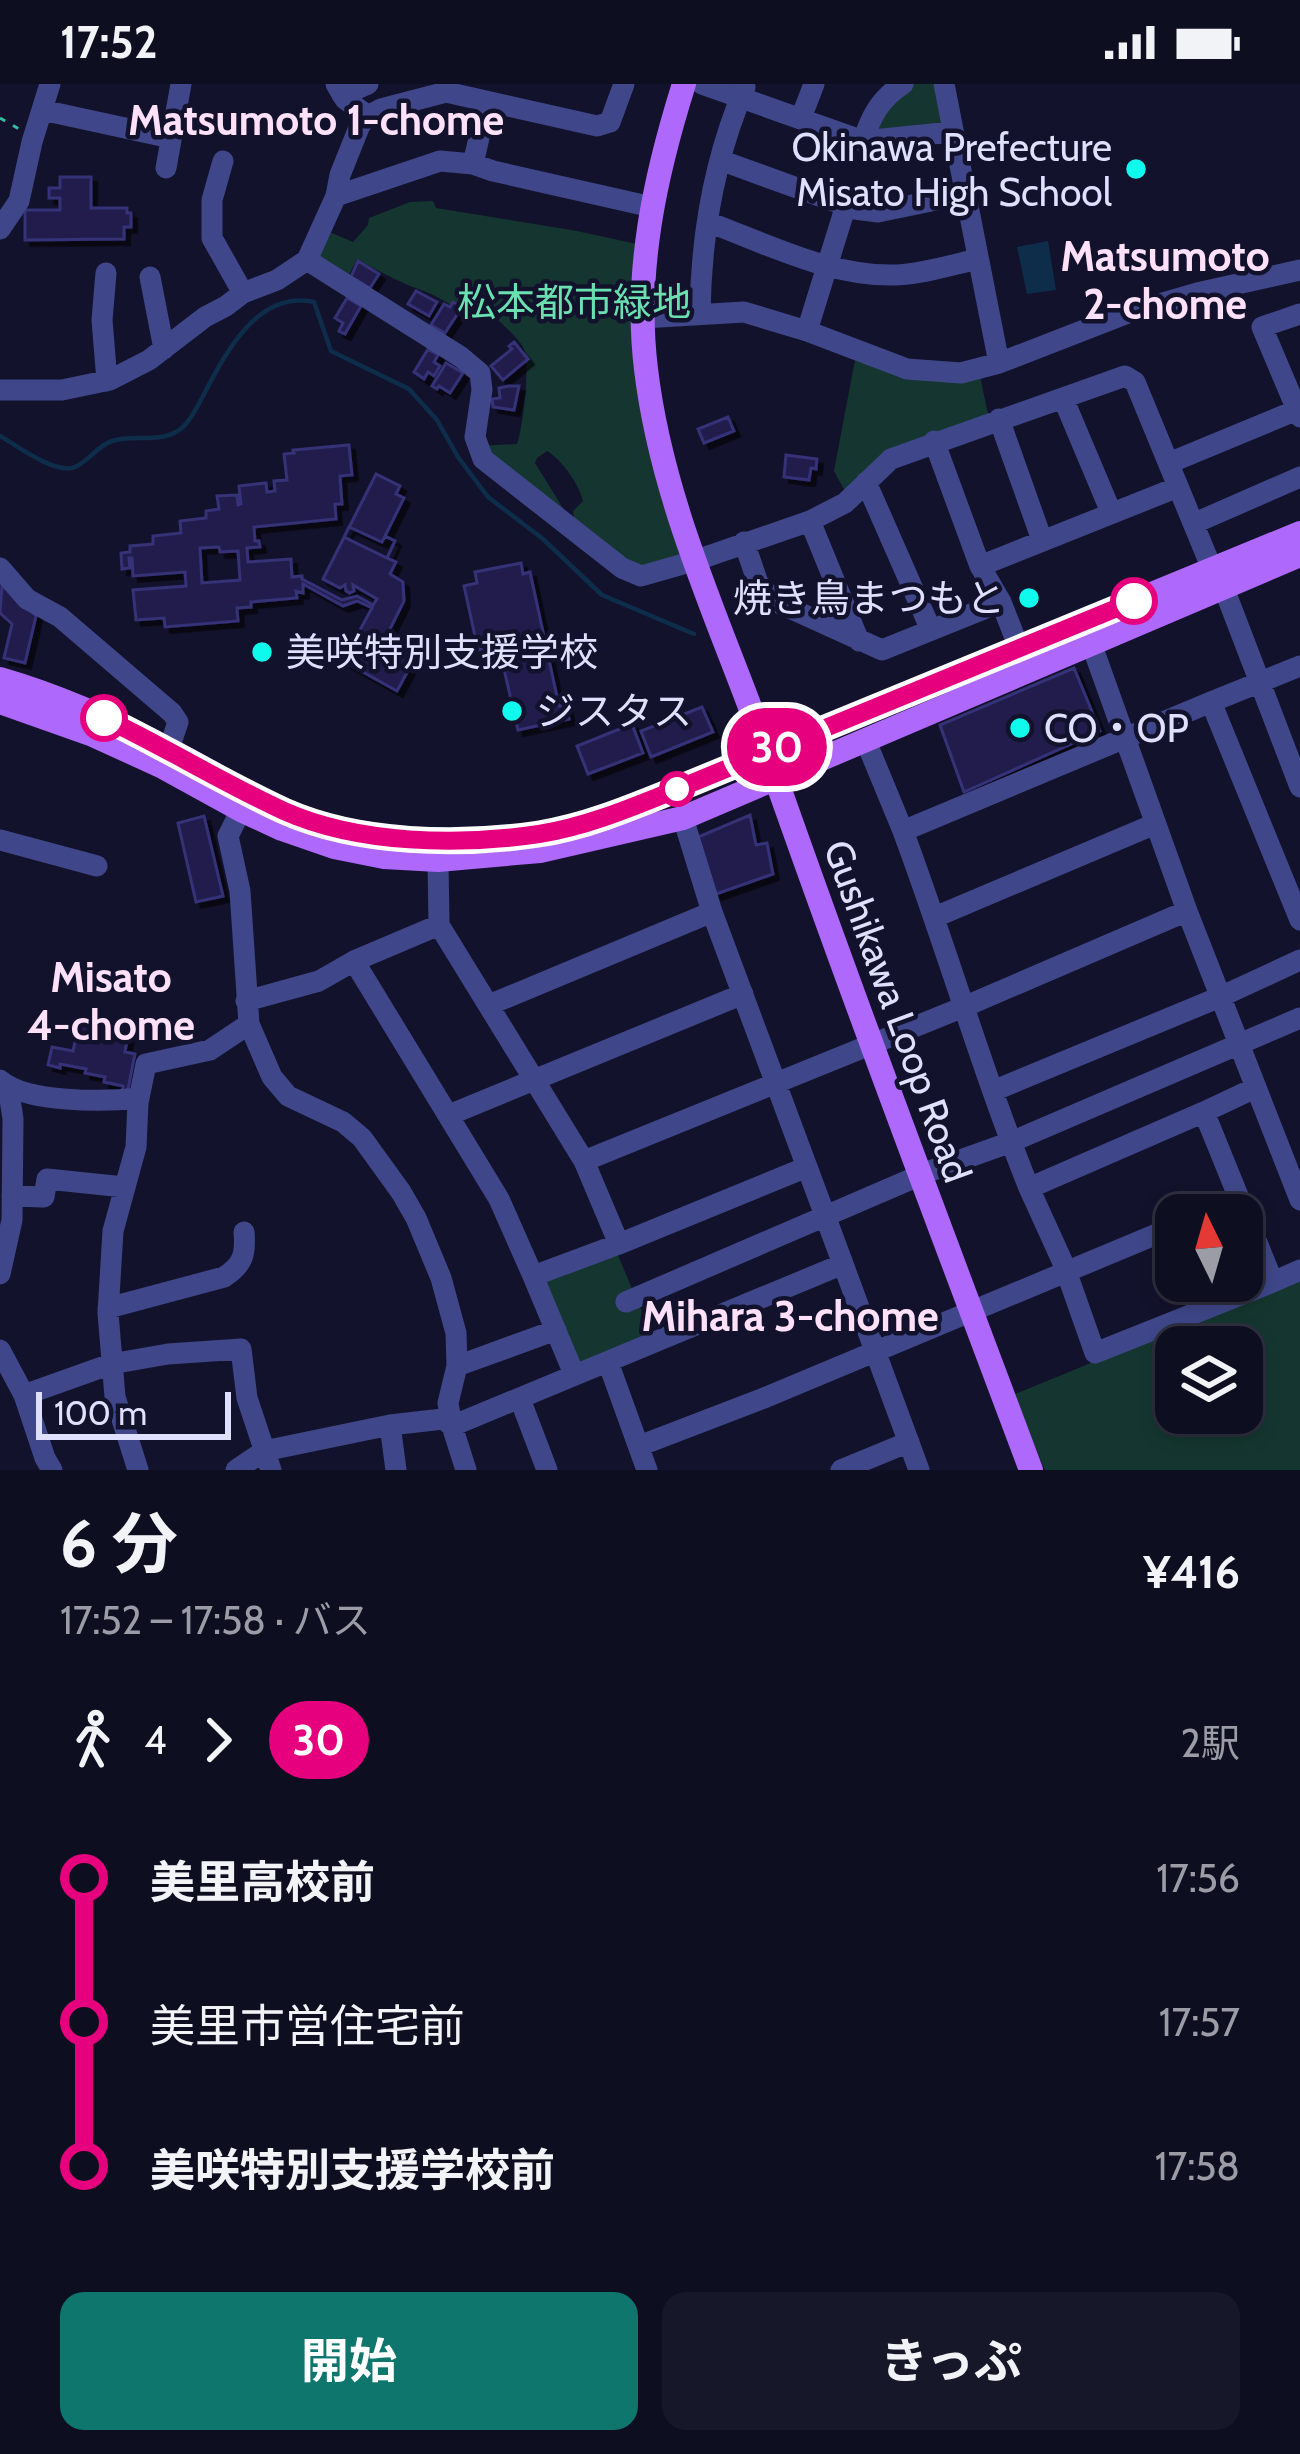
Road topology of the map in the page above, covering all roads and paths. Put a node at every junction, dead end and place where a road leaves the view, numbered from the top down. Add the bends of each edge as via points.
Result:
1 (50, 84) edge
2 (181, 84) edge
3 (368, 84) edge
4 (624, 84) edge
5 (684, 84) edge
6 (703, 84) edge
7 (814, 84) edge
8 (903, 84) edge
9 (944, 84) edge
10 (339, 89) edge
11 (430, 89) edge
12 (744, 90) edge
13 (487, 103) junction
14 (42, 110) junction
15 (368, 116) junction
16 (0, 118) edge
17 (801, 118) junction
18 (23, 132) dead end
19 (952, 132) junction
20 (171, 138) junction
21 (863, 141) junction
22 (720, 160) junction
23 (223, 161) dead end
24 (473, 164) junction
25 (166, 168) dead end
26 (965, 194) junction
27 (336, 196) junction
28 (846, 206) junction
29 (652, 207) junction
30 (708, 222) junction
31 (0, 230) edge
32 (978, 259) junction
33 (307, 260) junction
34 (827, 266) junction
35 (1300, 270) edge
36 (106, 274) dead end
37 (150, 277) dead end
38 (243, 293) junction
39 (700, 314) junction
40 (1300, 314) edge
41 (644, 318) junction
42 (807, 331) junction
43 (164, 349) junction
44 (1000, 363) junction
45 (107, 381) junction
46 (0, 390) edge
47 (1063, 398) junction
48 (1298, 414) edge
49 (999, 419) junction
50 (934, 442) junction
51 (1169, 463) junction
52 (1300, 477) edge
53 (866, 482) junction
54 (1178, 487) junction
55 (1111, 512) junction
56 (810, 521) junction
57 (1195, 523) junction
58 (1300, 532) edge
59 (1042, 540) junction
60 (744, 542) junction
61 (1300, 555) edge
62 (694, 561) junction
63 (980, 566) junction
64 (0, 568) edge
65 (1217, 578) junction
66 (1001, 602) junction
67 (931, 630) junction
68 (859, 641) junction
69 (1091, 643) junction
70 (1019, 648) junction
71 (1300, 666) edge
72 (0, 680) edge
73 (1258, 682) junction
74 (0, 702) edge
75 (1210, 702) junction
76 (865, 739) junction
77 (1125, 740) junction
78 (169, 749) junction
79 (766, 752) junction
80 (775, 778) junction
81 (1300, 787) edge
82 (241, 811) junction
83 (682, 818) junction
84 (1155, 824) junction
85 (903, 831) junction
86 (0, 840) edge
87 (438, 860) junction
88 (97, 866) dead end
89 (1187, 911) junction
90 (712, 912) junction
91 (935, 917) junction
92 (1300, 920) edge
93 (439, 925) junction
94 (354, 961) junction
95 (1300, 961) edge
96 (743, 994) junction
97 (1220, 998) junction
98 (489, 1006) junction
99 (966, 1006) junction
100 (248, 1012) junction
101 (1300, 1018) edge
102 (1238, 1044) junction
103 (871, 1045) junction
104 (535, 1078) junction
105 (776, 1081) junction
106 (4, 1083) edge
107 (1255, 1088) junction
108 (993, 1091) junction
109 (140, 1098) junction
110 (1204, 1112) junction
111 (449, 1115) junction
112 (1011, 1142) junction
113 (584, 1161) junction
114 (807, 1167) junction
115 (920, 1175) junction
116 (124, 1187) junction
117 (1030, 1188) junction
118 (1235, 1194) edge
119 (12, 1196) junction
120 (1300, 1200) edge
121 (826, 1216) junction
122 (244, 1232) dead end
123 (1155, 1235) edge
124 (619, 1244) junction
125 (1263, 1259) edge
126 (843, 1264) junction
127 (1300, 1270) edge
128 (1066, 1271) junction
129 (0, 1274) edge
130 (533, 1276) junction
131 (1273, 1282) junction
132 (626, 1302) dead end
133 (108, 1308) junction
134 (971, 1310) junction
135 (556, 1330) junction
136 (0, 1350) edge
137 (875, 1351) junction
138 (608, 1362) junction
139 (111, 1364) junction
140 (457, 1366) junction
141 (574, 1374) junction
142 (24, 1395) junction
143 (520, 1399) junction
144 (390, 1424) junction
145 (452, 1426) junction
146 (909, 1442) junction
147 (639, 1446) junction
148 (268, 1460) edge
149 (52, 1470) edge
150 (138, 1470) edge
151 (236, 1470) edge
152 (396, 1470) edge
153 (466, 1470) edge
154 (547, 1470) edge
155 (647, 1470) edge
156 (841, 1470) edge
157 (919, 1470) edge
158 (1031, 1470) edge

1 - 14 street
2 - 20 street
3 - 10 street
4 - 13 street via 610,122 597,126
5 - 29 main road, Gushikawa Loop Road
6 - 12 street
7 - 17 street
8 - 21 street via 871,114
9 - 19 street
10 - 15 street
11 - 13 street
11 - 15 street
12 - 17 street
12 - 22 street
13 - 24 street
14 - 20 street
14 - 31 street via 19,201
15 - 27 street
16 - 18 path
17 - 21 street
19 - 21 street
19 - 26 street
20 - 25 street
22 - 28 street
22 - 30 street
23 - 38 street via 212,238
24 - 27 street via 440,161
24 - 29 street
26 - 28 street via 878,212
26 - 32 street
27 - 33 street
28 - 34 street
29 - 41 main road, Gushikawa Loop Road
30 - 34 street
30 - 39 street
32 - 34 street via 898,275
32 - 44 street
33 - 38 street
33 - 62 street via 480,374 475,436 504,477 640,576
34 - 42 street
35 - 44 street via 1128,313
36 - 45 street
37 - 43 street
38 - 43 street
39 - 41 street
39 - 42 street via 744,312
40 - 48 street via 1262,327
41 - 62 main road, Gushikawa Loop Road via 665,476
42 - 44 street via 907,369 961,373
43 - 45 street
45 - 46 street
47 - 49 street
47 - 51 street via 1125,376 1135,382
47 - 55 street
48 - 51 street
49 - 50 street
49 - 59 street
50 - 53 street via 891,459
50 - 63 street
51 - 54 street
52 - 57 street
53 - 56 street
53 - 67 street
54 - 55 street
54 - 57 street
55 - 59 street
56 - 60 street
56 - 68 street
57 - 65 street
58 - 65 main road
59 - 63 street
60 - 62 street
60 - 68 street via 773,601
61 - 65 main road
62 - 79 main road, Gushikawa Loop Road
63 - 66 street
64 - 78 street via 27,599 60,617 172,713 178,722
65 - 69 main road
65 - 70 main road
65 - 73 street
66 - 67 street
66 - 70 street
67 - 68 street via 882,650
69 - 76 main road
69 - 77 street
70 - 79 main road
71 - 73 street
72 - 78 main road
73 - 75 street
73 - 81 street
74 - 82 main road via 93,735
75 - 77 street
75 - 92 street
76 - 80 main road
76 - 85 street
77 - 84 street
77 - 85 street
78 - 79 main road via 287,812 340,830 438,841 539,834 605,818
79 - 80 main road, Gushikawa Loop Road
80 - 83 main road
80 - 103 main road, Gushikawa Loop Road
82 - 87 main road via 334,847
82 - 100 street via 228,836
83 - 87 main road via 540,851
83 - 90 street
84 - 89 street
84 - 91 street
85 - 91 street
86 - 88 street
87 - 93 street
89 - 97 street
89 - 99 street
90 - 96 street
90 - 98 street
91 - 99 street
93 - 94 street
93 - 98 street
94 - 100 street
94 - 111 street
95 - 97 street
96 - 104 street
96 - 105 street
97 - 102 street
97 - 108 street
98 - 104 street
99 - 103 street
99 - 108 street
100 - 109 street via 210,1050 146,1064
100 - 140 street via 272,1077 288,1096 362,1138 401,1192 441,1278
101 - 102 street
102 - 107 street
102 - 112 street
103 - 105 street
103 - 115 main road, Gushikawa Loop Road
104 - 111 street
104 - 113 street
105 - 113 street
105 - 114 street
106 - 109 street via 47,1099
106 - 119 street via 13,1119
107 - 110 street
107 - 120 street
108 - 112 street
109 - 116 street
110 - 117 street
110 - 118 street
111 - 130 street
112 - 115 street
112 - 117 street
113 - 124 street
114 - 121 street
114 - 124 street
115 - 121 street
115 - 134 main road, Gushikawa Loop Road
116 - 119 street via 46,1179 44,1197
116 - 133 street via 112,1231
117 - 128 street
119 - 129 street
121 - 126 street
121 - 132 street
122 - 133 street via 239,1268 224,1277
123 - 128 street
124 - 130 street
125 - 131 street
126 - 137 street
126 - 138 street
127 - 131 street
128 - 131 street via 1095,1353
128 - 134 street
130 - 135 street
133 - 139 street
134 - 137 street
134 - 158 main road, Gushikawa Loop Road
135 - 140 street
135 - 141 street
136 - 142 street
137 - 146 street
137 - 147 street
138 - 141 street
138 - 147 street
139 - 142 street
139 - 148 street via 241,1349
139 - 150 street
140 - 145 street
141 - 143 street
142 - 149 street
143 - 145 street
143 - 154 street
144 - 145 street via 443,1419
144 - 148 street
144 - 152 street
145 - 153 street
146 - 156 street
146 - 157 street
147 - 155 street
148 - 151 street

